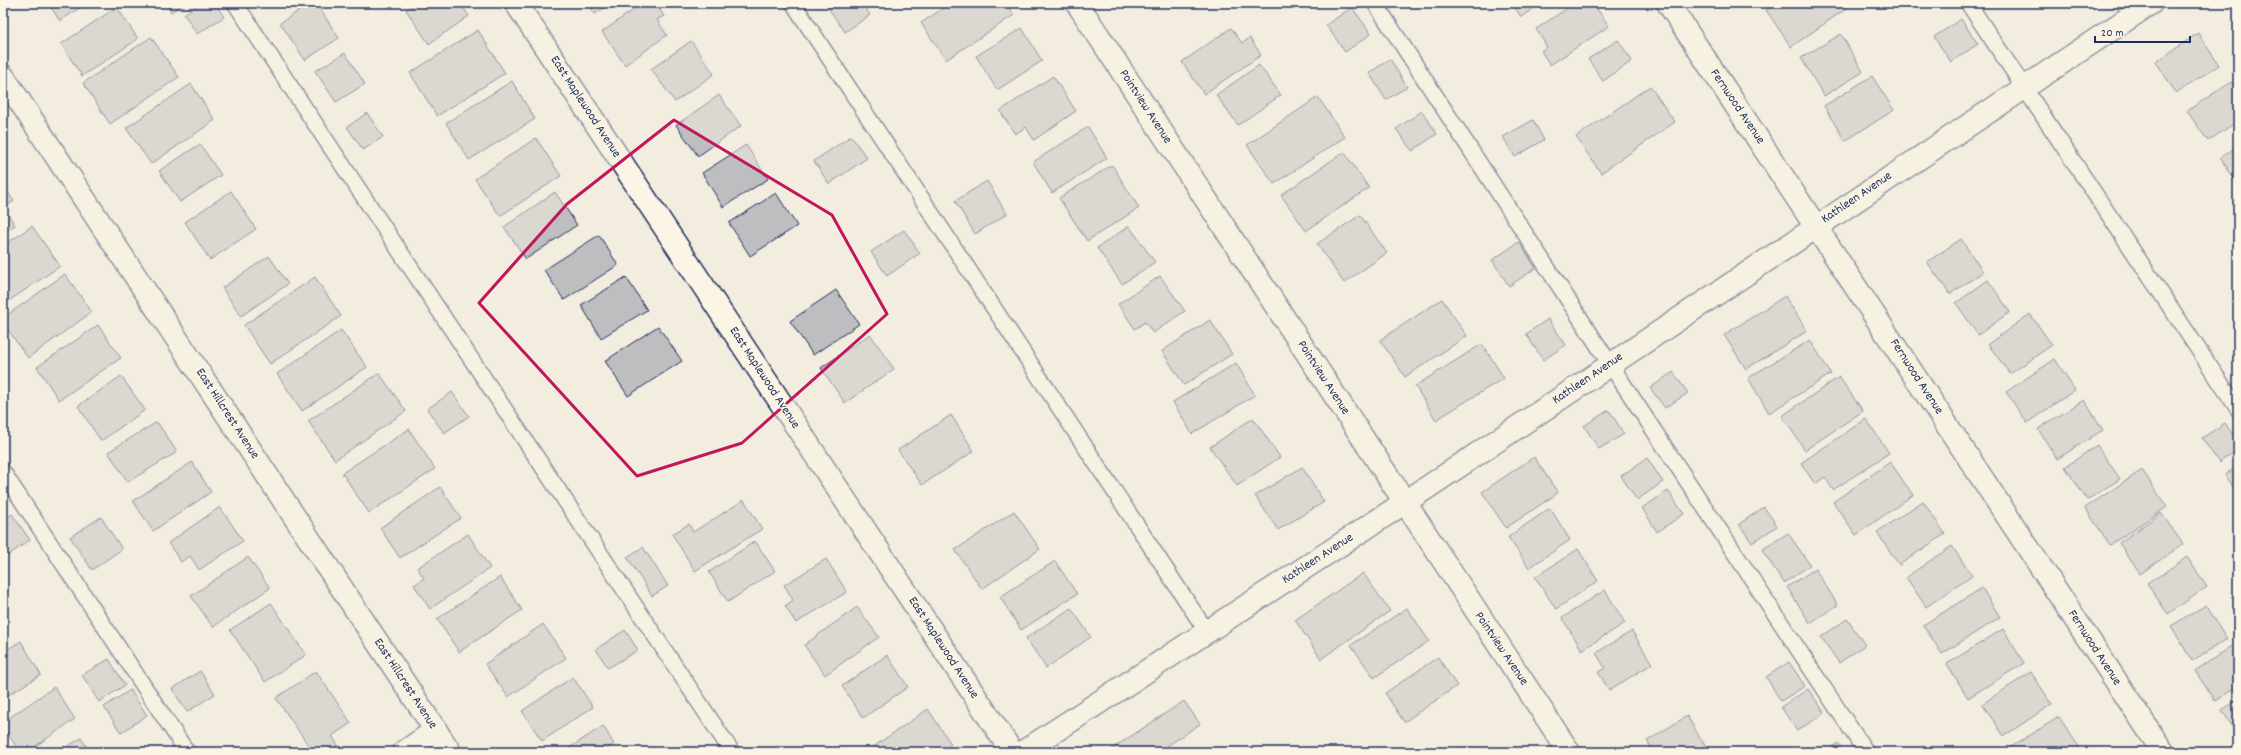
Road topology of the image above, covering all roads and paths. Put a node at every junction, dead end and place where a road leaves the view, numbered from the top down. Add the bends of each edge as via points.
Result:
1 (235, 3) edge
2 (516, 3) edge
3 (793, 3) edge
4 (1077, 3) edge
5 (1375, 3) edge
6 (1668, 3) edge
7 (1968, 3) edge
8 (2151, 3) edge
9 (3, 76) edge
10 (2025, 87) junction
11 (1816, 225) junction
12 (1610, 364) junction
13 (2238, 409) edge
14 (3, 472) edge
15 (1404, 503) junction
16 (1207, 632) junction
17 (436, 730) junction
18 (187, 752) edge
19 (404, 752) edge
20 (450, 752) edge
21 (732, 752) edge
22 (1012, 752) edge
23 (1023, 752) edge
24 (1570, 752) edge
25 (1866, 752) edge
26 (2163, 752) edge

1 - 21 lane
2 - 22 street, East Maplewood Avenue
3 - 16 lane
4 - 15 street, Pointview Avenue
5 - 12 lane
6 - 11 street, Fernwood Avenue
7 - 10 lane
8 - 10 street, Kathleen Avenue
9 - 17 street, East Hillcrest Avenue
10 - 11 street, Kathleen Avenue
10 - 13 lane
11 - 12 street, Kathleen Avenue
11 - 26 street, Fernwood Avenue
12 - 15 street, Kathleen Avenue
12 - 25 lane
14 - 18 lane
15 - 16 street, Kathleen Avenue
15 - 24 street, Pointview Avenue
16 - 23 street, Kathleen Avenue
17 - 19 street
17 - 20 street, East Hillcrest Avenue

